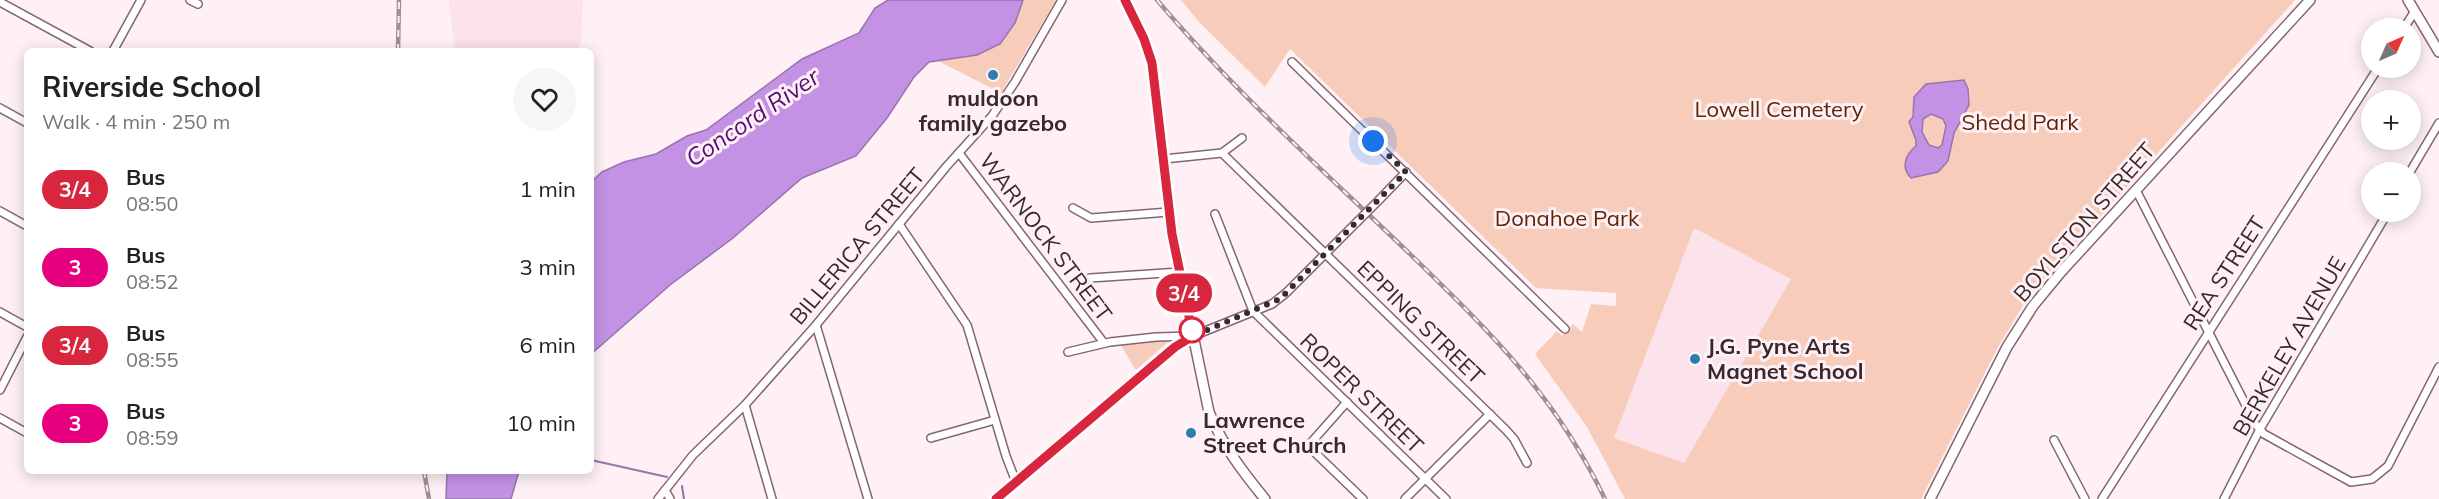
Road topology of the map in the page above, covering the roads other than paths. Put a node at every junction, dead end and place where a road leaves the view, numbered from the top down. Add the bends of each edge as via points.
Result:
1 (141, 0) edge
2 (190, 0) edge
3 (1062, 0) edge
4 (1125, 0) edge
5 (2310, 0) edge
6 (2408, 0) edge
7 (0, 2) edge
8 (198, 4) dead end
9 (2415, 11) junction
10 (2410, 18) edge
11 (2435, 36) edge
12 (84, 48) edge
13 (115, 48) edge
14 (2439, 52) edge
15 (1292, 62) dead end
16 (2372, 78) edge
17 (0, 108) edge
18 (24, 121) edge
19 (2439, 123) edge
20 (1242, 138) dead end
21 (959, 153) junction
22 (1222, 153) junction
23 (1164, 159) junction
24 (2416, 162) edge
25 (1406, 172) junction
26 (2136, 190) junction
27 (1073, 208) dead end
28 (0, 211) edge
29 (1169, 212) junction
30 (1215, 214) dead end
31 (2382, 222) edge
32 (24, 224) edge
33 (899, 224) junction
34 (1325, 254) junction
35 (1180, 272) junction
36 (1090, 278) dead end
37 (1253, 311) junction
38 (0, 312) edge
39 (24, 325) edge
40 (816, 325) junction
41 (1565, 329) dead end
42 (2208, 333) junction
43 (1193, 336) junction
44 (24, 343) edge
45 (1104, 343) junction
46 (1068, 352) dead end
47 (2439, 367) edge
48 (0, 390) edge
49 (1347, 402) junction
50 (745, 405) junction
51 (1490, 414) junction
52 (0, 418) edge
53 (995, 420) junction
54 (2260, 429) junction
55 (24, 431) edge
56 (932, 438) dead end
57 (2054, 440) dead end
58 (1527, 463) dead end
59 (1425, 479) junction
60 (1016, 482) junction
61 (665, 490) junction
62 (658, 499) edge
63 (669, 499) edge
64 (772, 499) edge
65 (868, 499) edge
66 (996, 499) edge
67 (1265, 499) edge
68 (1363, 499) edge
69 (1405, 499) edge
70 (1446, 499) edge
71 (1930, 499) edge
72 (2085, 499) edge
73 (2102, 499) edge
74 (2224, 499) edge

1 - 13 street
2 - 8 street
3 - 21 street, BILLERICA STREET via 1007,95
4 - 23 main road via 1152,63
5 - 26 main road, BOYLSTON STREET
6 - 9 main road
7 - 12 street
9 - 10 street
9 - 11 main road
11 - 14 main road
15 - 25 street
16 - 42 street, REA STREET
17 - 18 street
19 - 24 street
20 - 22 street
21 - 33 street, BILLERICA STREET
21 - 45 street, WARNOCK STREET
22 - 23 street
22 - 34 street, EPPING STREET
23 - 29 main road
25 - 34 street, bridge
25 - 41 street
26 - 42 street
26 - 71 main road, BOYLSTON STREET via 2033,306 2007,347
27 - 29 street via 1091,218
28 - 32 street
29 - 35 main road
30 - 37 street
31 - 54 street, BERKELEY AVENUE
33 - 40 street, BILLERICA STREET
33 - 53 street via 967,325
34 - 37 street via 1280,299
34 - 51 street, EPPING STREET
35 - 36 street
35 - 43 main road
37 - 43 street
37 - 49 street, ROPER STREET
38 - 39 street
40 - 50 street, BILLERICA STREET
40 - 65 street
42 - 54 street
42 - 73 street, REA STREET
43 - 45 street
43 - 60 main road
43 - 67 main road via 1209,412 1218,433 1231,457
44 - 48 street
45 - 46 street
47 - 54 street via 2388,466 2366,481 2351,482
49 - 59 street, ROPER STREET
49 - 68 street via 1308,446
50 - 61 street, BILLERICA STREET via 693,455
50 - 64 street
51 - 58 street, EPPING STREET via 1514,439
51 - 59 street
52 - 55 street
53 - 56 street
53 - 60 street
54 - 74 street, BERKELEY AVENUE
57 - 72 street
59 - 69 street
59 - 70 street, ROPER STREET
60 - 66 main road
61 - 62 street, BILLERICA STREET
61 - 63 street

